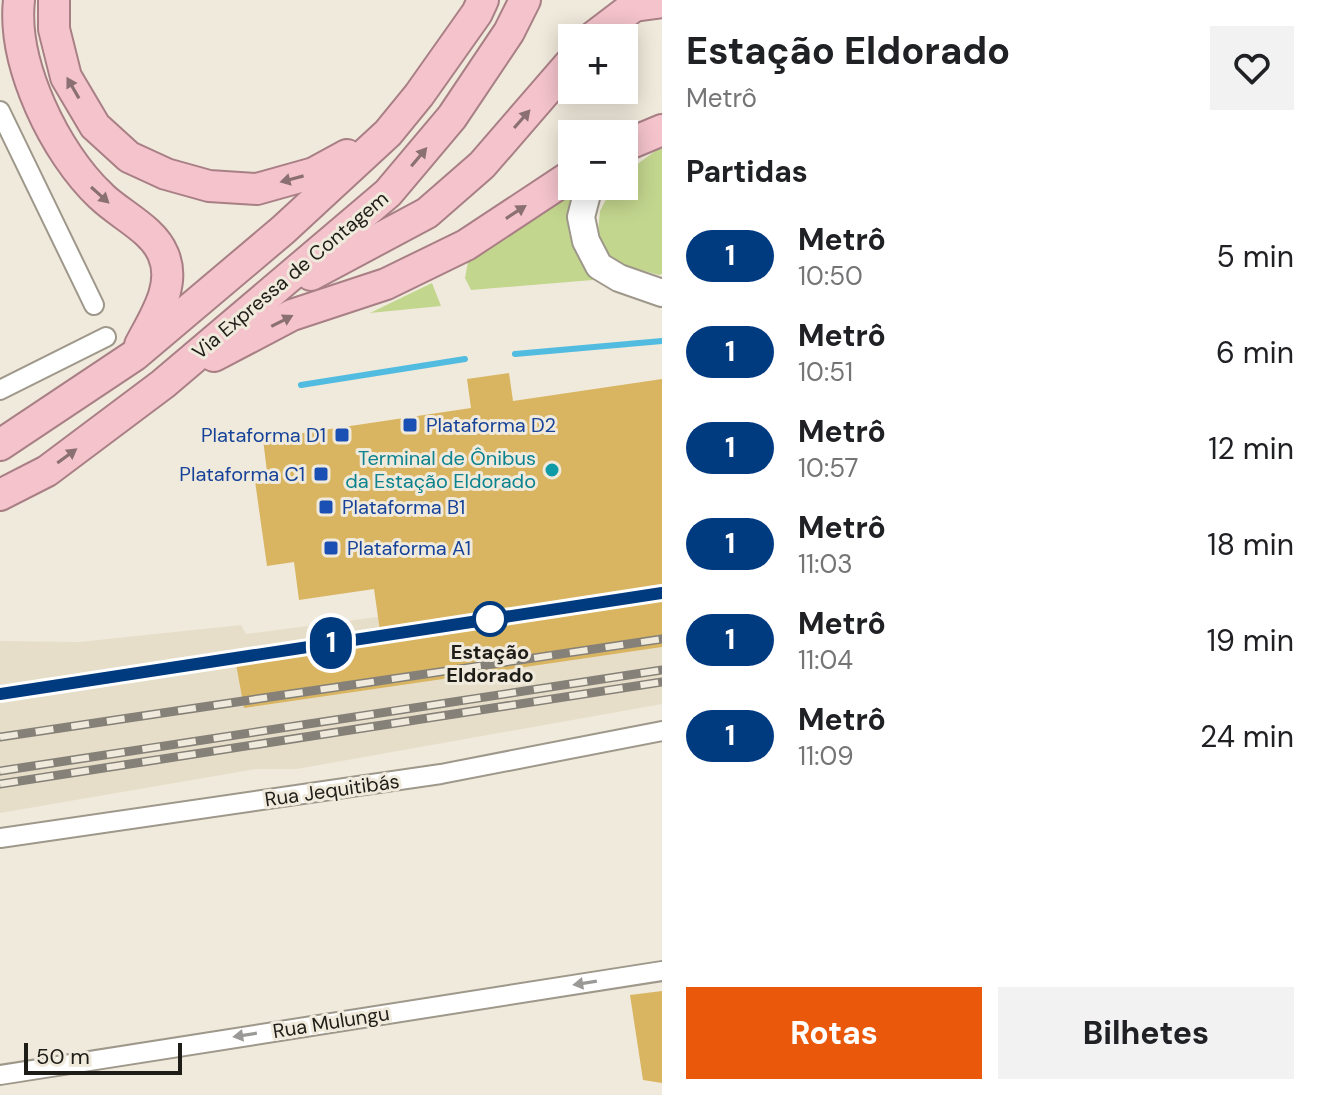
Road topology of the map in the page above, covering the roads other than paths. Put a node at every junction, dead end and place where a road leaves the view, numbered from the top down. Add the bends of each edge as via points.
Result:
1 (19, 0) edge
2 (54, 0) edge
3 (483, 0) edge
4 (525, 0) edge
5 (662, 2) edge
6 (610, 24) edge
7 (558, 77) edge
8 (0, 111) edge
9 (662, 130) edge
10 (388, 133) junction
11 (638, 140) edge
12 (558, 184) edge
13 (585, 200) edge
14 (662, 293) edge
15 (258, 303) junction
16 (94, 305) dead end
17 (106, 337) dead end
18 (135, 355) junction
19 (163, 384) junction
20 (0, 390) edge
21 (0, 445) edge
22 (0, 495) edge
23 (662, 731) edge
24 (0, 838) edge
25 (662, 971) edge
26 (0, 1075) edge

1 -> 18 highway via 20,49 50,130 80,175 163,253 165,296
10 -> 2 highway via 314,173 257,189 209,186 166,174 129,157 95,126 66,77 54,29
3 - 10 highway, Via Expressa de Contagem
15 -> 4 highway, Via Expressa de Contagem via 388,193 452,117
5 - 6 highway via 634,6
15 -> 7 highway via 427,213 482,165
8 - 16 street
9 - 11 highway
10 - 18 highway, Via Expressa de Contagem
19 -> 12 highway via 292,315 386,284 466,245
13 - 14 main road via 581,217 599,266
15 - 19 highway, Via Expressa de Contagem
17 - 20 street
18 - 21 highway, Via Expressa de Contagem
22 -> 19 highway, Via Expressa de Contagem via 47,471
23 - 24 street, Rua Jequitibás via 441,774
25 -> 26 street, Rua Mulungu

